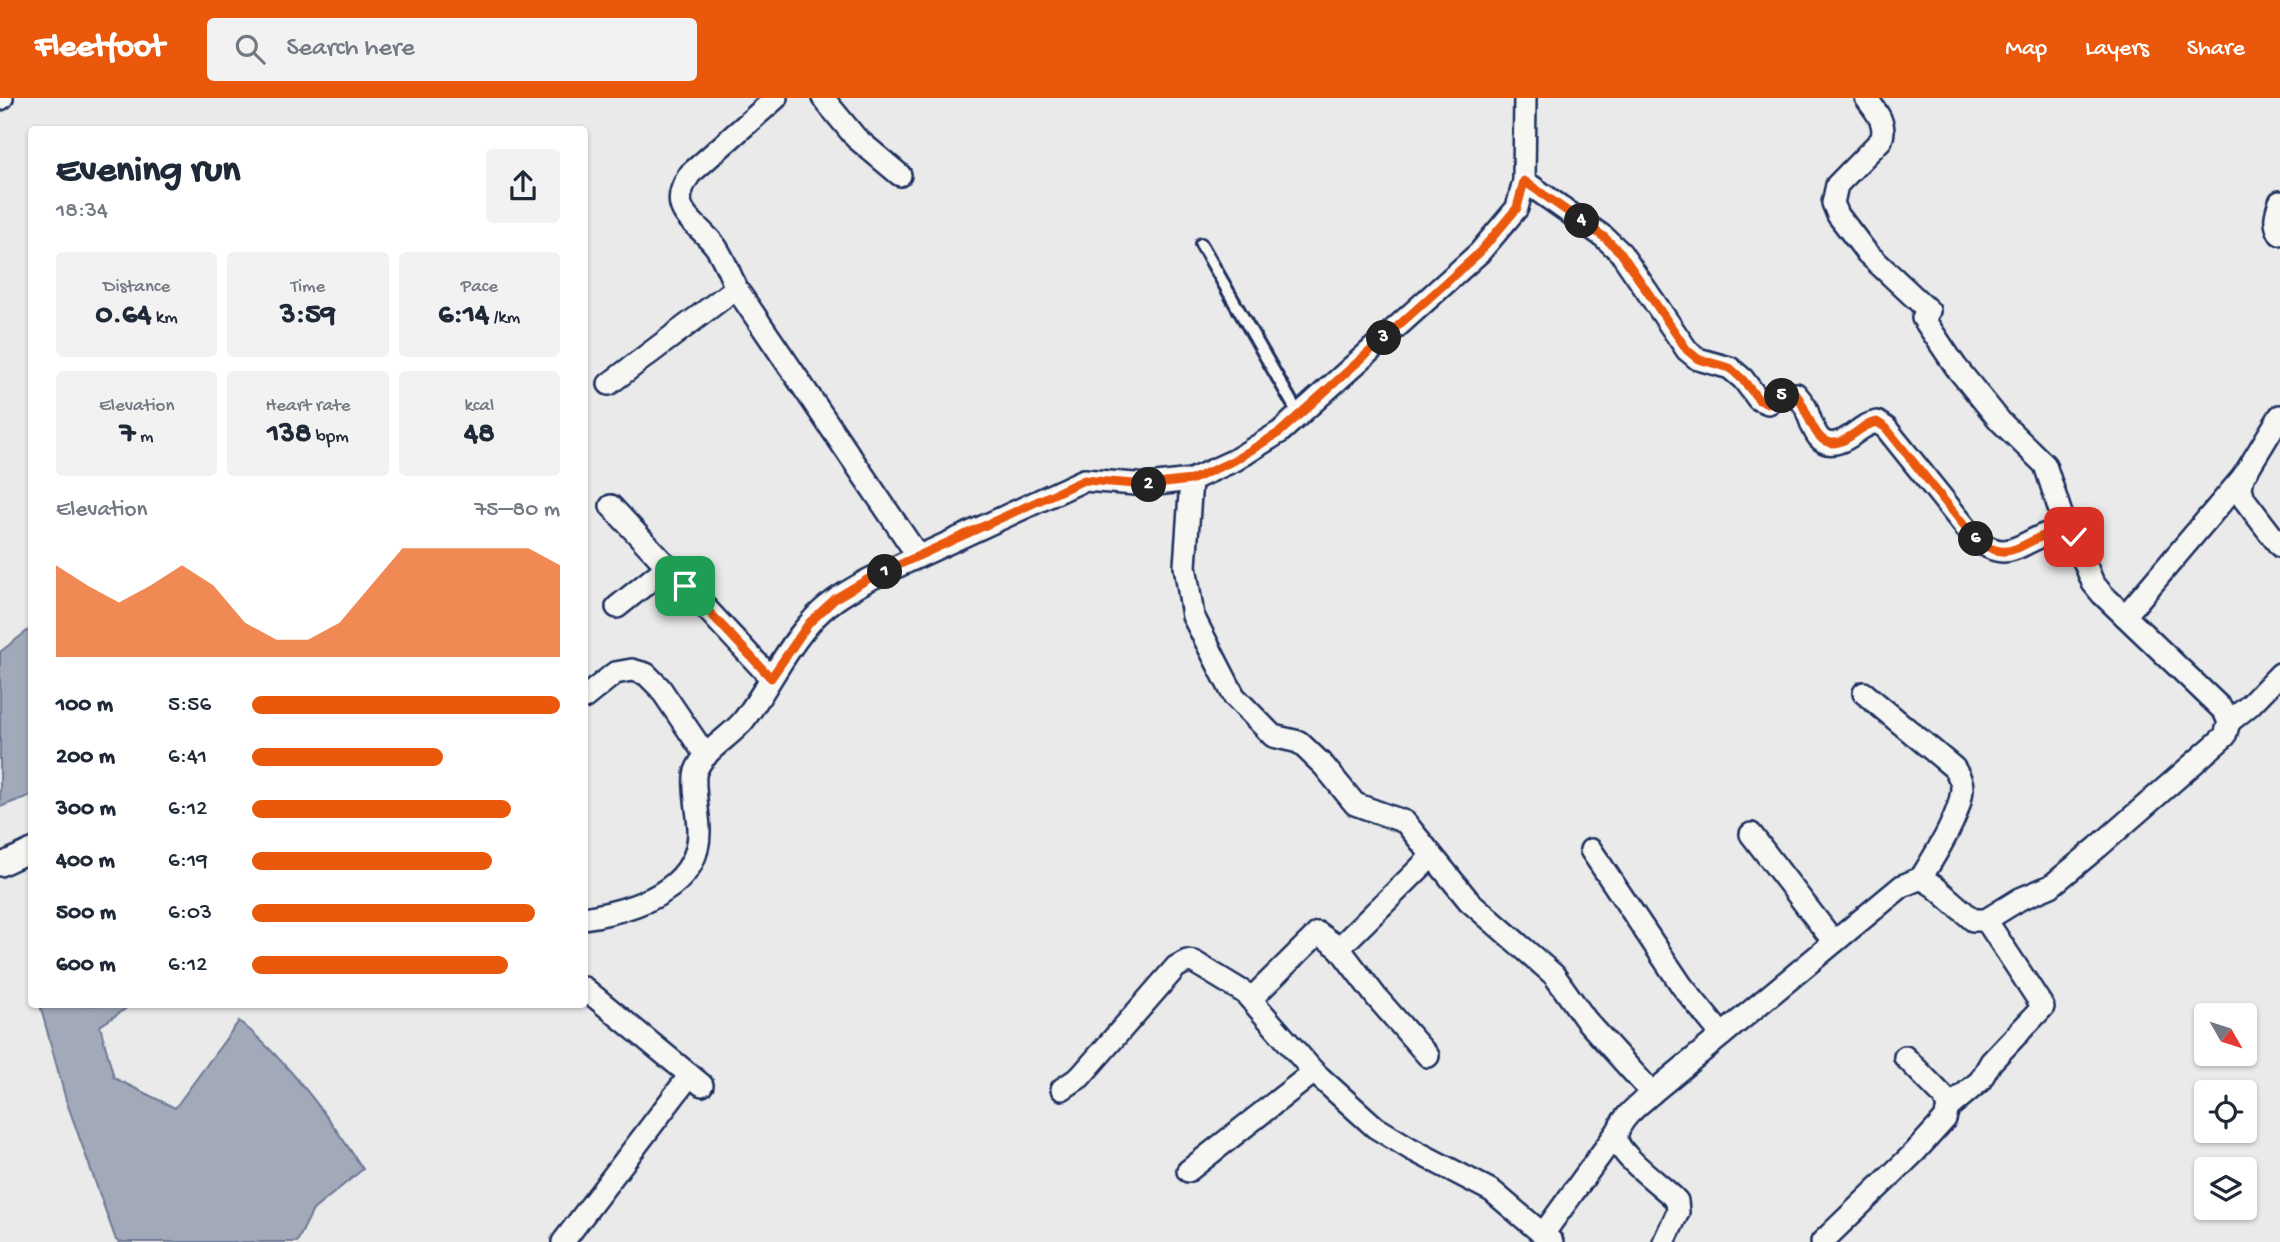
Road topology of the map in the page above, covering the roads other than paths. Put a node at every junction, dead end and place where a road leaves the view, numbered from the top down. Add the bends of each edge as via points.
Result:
1 (776, 98) edge
2 (823, 98) edge
3 (1525, 98) edge
4 (1866, 98) edge
5 (900, 175) dead end
6 (1524, 181) junction
7 (2280, 202) edge
8 (2280, 234) edge
9 (1201, 244) dead end
10 (736, 288) junction
11 (609, 384) dead end
12 (1299, 415) junction
13 (2280, 416) edge
14 (2243, 477) junction
15 (1191, 480) junction
16 (611, 506) dead end
17 (2064, 531) junction
18 (2280, 546) edge
19 (918, 556) junction
20 (667, 567) junction
21 (617, 607) dead end
22 (2125, 616) junction
23 (2280, 674) edge
24 (771, 678) junction
25 (1864, 693) dead end
26 (588, 695) edge
27 (2229, 722) junction
28 (705, 756) junction
29 (1751, 834) dead end
30 (1591, 850) dead end
31 (28, 852) edge
32 (1432, 856) junction
33 (0, 865) edge
34 (1921, 878) junction
35 (588, 917) edge
36 (1986, 920) junction
37 (1834, 942) junction
38 (1339, 948) junction
39 (588, 991) edge
40 (1251, 999) junction
41 (1723, 1035) junction
42 (1428, 1056) dead end
43 (1905, 1057) dead end
44 (1314, 1072) junction
45 (1062, 1089) dead end
46 (1652, 1093) junction
47 (1948, 1108) junction
48 (1617, 1132) junction
49 (1188, 1171) dead end
50 (1548, 1238) edge
51 (563, 1242) edge
52 (1664, 1242) edge
53 (1822, 1242) edge

1 - 10 street via 682,186 679,202 685,216 717,250
2 - 5 street via 856,138
3 - 6 street
4 - 17 street via 1884,133 1837,185 1833,203 1838,215 1926,315 1956,367 1993,412 2045,465
6 - 12 street via 1517,208 1479,253
6 - 17 street via 1621,253 1687,350 1698,359 1730,368 1759,400 1768,403 1796,394 1817,437 1827,443 1840,442 1865,424 1877,422 1886,428 1982,545 1995,552 2011,551 2050,532
7 - 8 street via 2275,215
9 - 12 lane
10 - 11 street
10 - 19 street
12 - 15 street via 1235,460
13 - 14 street
14 - 18 street via 2244,499
14 - 22 street
15 - 19 street via 1148,485 1084,480
15 - 32 street via 1185,566 1193,616 1234,696 1273,736 1298,742 1355,804 1405,822
16 - 20 street
17 - 22 street via 2074,537 2093,583
19 - 24 street via 836,598 809,623
20 - 21 street
20 - 24 street
22 - 27 street via 2224,710
23 - 27 street
24 - 28 street via 743,720
25 - 34 street via 1954,768 1961,779 1953,818
26 - 28 street via 615,673 632,670 646,674
27 - 36 street via 2225,736 2051,886
28 - 35 street via 695,773 699,831 696,856 686,874 653,900
29 - 37 street
30 - 41 street via 1682,986
31 - 33 street
32 - 38 street
32 - 46 street via 1479,912 1555,975 1586,1020
34 - 36 street via 1973,920
34 - 37 street via 1902,886
36 - 47 street via 2043,1007 1991,1062 1980,1081
37 - 41 street
38 - 40 street via 1318,933
38 - 42 street
39 - 51 street via 696,1080
40 - 44 street
40 - 45 street via 1194,961 1182,963 1080,1077
41 - 46 street
43 - 47 street via 1944,1097
44 - 49 street
44 - 50 street via 1375,1127 1492,1191
46 - 48 street
47 - 53 street via 1945,1119 1914,1153
48 - 50 street
48 - 52 street via 1617,1143 1625,1154 1677,1201 1678,1212

